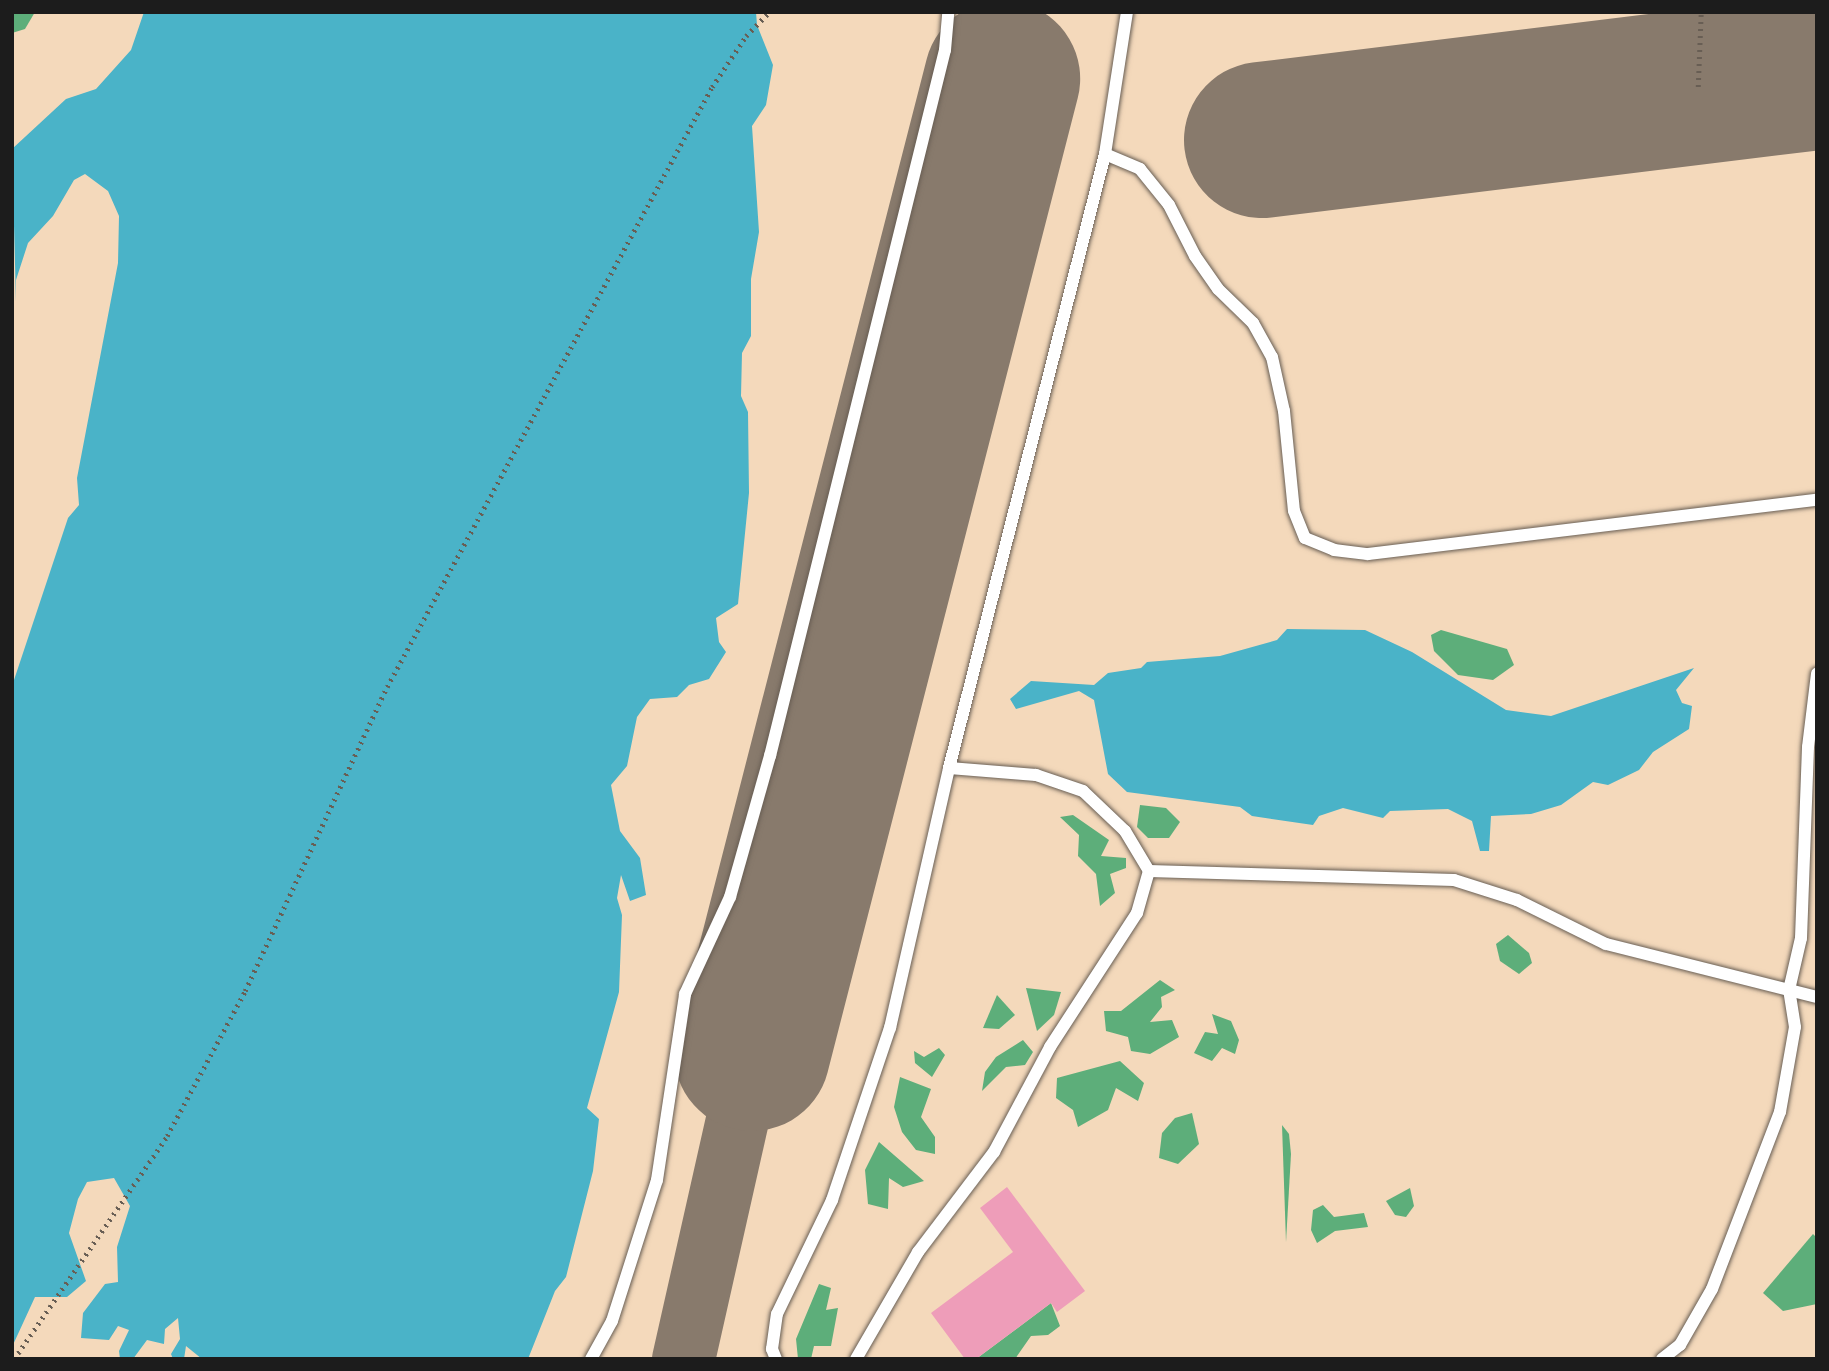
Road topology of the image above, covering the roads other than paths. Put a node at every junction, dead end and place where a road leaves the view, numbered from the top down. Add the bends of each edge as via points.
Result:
1 (947, 12) edge
2 (1127, 12) edge
3 (1105, 154) junction
4 (1817, 500) edge
5 (1817, 674) edge
6 (949, 768) junction
7 (1149, 871) junction
8 (1789, 990) junction
9 (1817, 997) edge
10 (591, 1359) edge
11 (776, 1359) edge
12 (856, 1359) edge
13 (1662, 1359) edge

1 - 10 lane via 945,50 770,756 730,897 685,993 657,1180 612,1321
2 - 3 lane
3 - 4 lane via 1140,169 1169,205 1218,289 1253,323 1272,357 1284,411 1294,511 1305,538 1334,550 1368,554
3 - 6 lane
5 - 8 lane via 1808,747 1801,938
6 - 7 lane via 1036,775 1083,790 1125,831
6 - 11 lane via 890,1028 832,1200 777,1314 772,1349
7 - 8 lane via 1454,880 1517,900 1606,944
7 - 12 lane via 1137,913 1050,1047 994,1152 918,1252
8 - 9 lane
8 - 13 lane via 1795,1027 1780,1112 1712,1289 1680,1345

